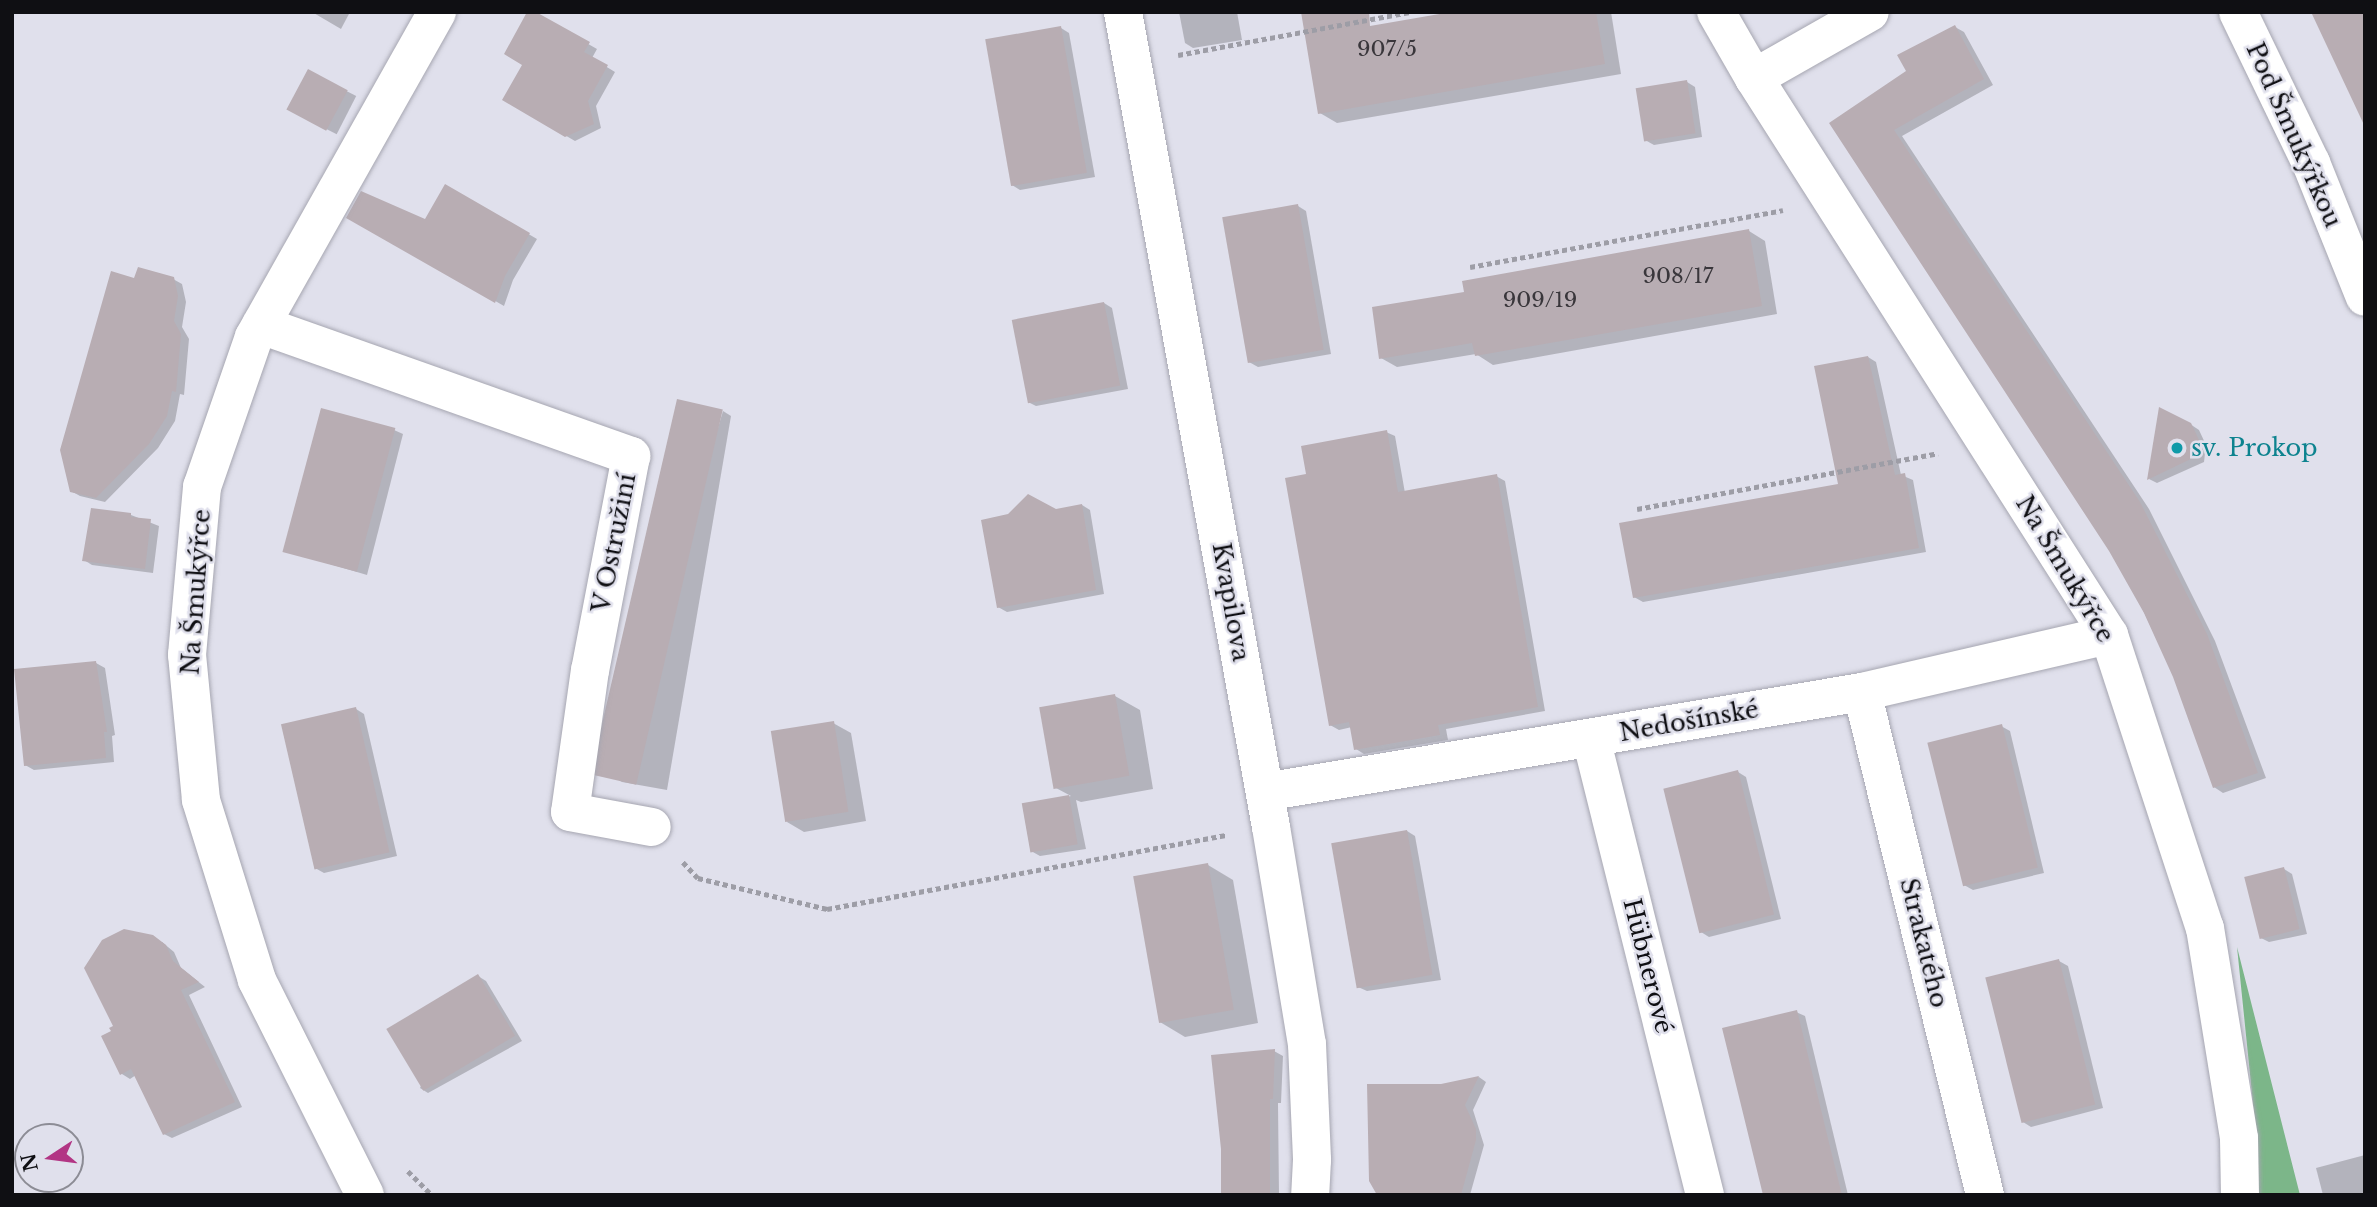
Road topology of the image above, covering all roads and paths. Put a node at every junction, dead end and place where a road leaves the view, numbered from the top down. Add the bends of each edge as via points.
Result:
1 (438, 12) edge
2 (1123, 12) edge
3 (1411, 12) edge
4 (1716, 12) edge
5 (1870, 12) edge
6 (2238, 12) edge
7 (1188, 53) dead end
8 (1754, 78) junction
9 (1833, 202) junction
10 (1470, 267) dead end
11 (2365, 297) edge
12 (261, 325) junction
13 (1987, 444) junction
14 (1637, 509) dead end
15 (2109, 635) junction
16 (1862, 692) junction
17 (1591, 738) junction
18 (1268, 810) junction
19 (652, 827) joint
20 (404, 1166) dead end
21 (365, 1195) edge
22 (432, 1195) edge
23 (1310, 1195) edge
24 (1705, 1195) edge
25 (1985, 1195) edge
26 (2240, 1195) edge

1 - 12 street, Na Šmukýřce
2 - 18 street, Kvapilova
3 - 7 path
4 - 8 street, Na Šmukýřce
5 - 8 street
6 - 11 street, Pod Šmukýřkou via 2311,163
8 - 9 street, Na Šmukýřce
9 - 10 path
9 - 13 street, Na Šmukýřce
12 - 19 street, V Ostružiní via 631,456 590,670 570,812
12 - 21 street, Na Šmukýřce via 202,487 187,656 201,800 257,980
13 - 14 path
13 - 15 street, Na Šmukýřce
15 - 16 street, Nedošínské
15 - 26 street, Na Šmukýřce via 2204,928 2239,1138
16 - 17 street, Nedošínské
16 - 25 street, Strakatého
17 - 18 street, Nedošínské
17 - 24 street, Hübnerové
18 - 19 path via 827,909 698,878
18 - 23 street, Kvapilova via 1307,1044
20 - 22 path

